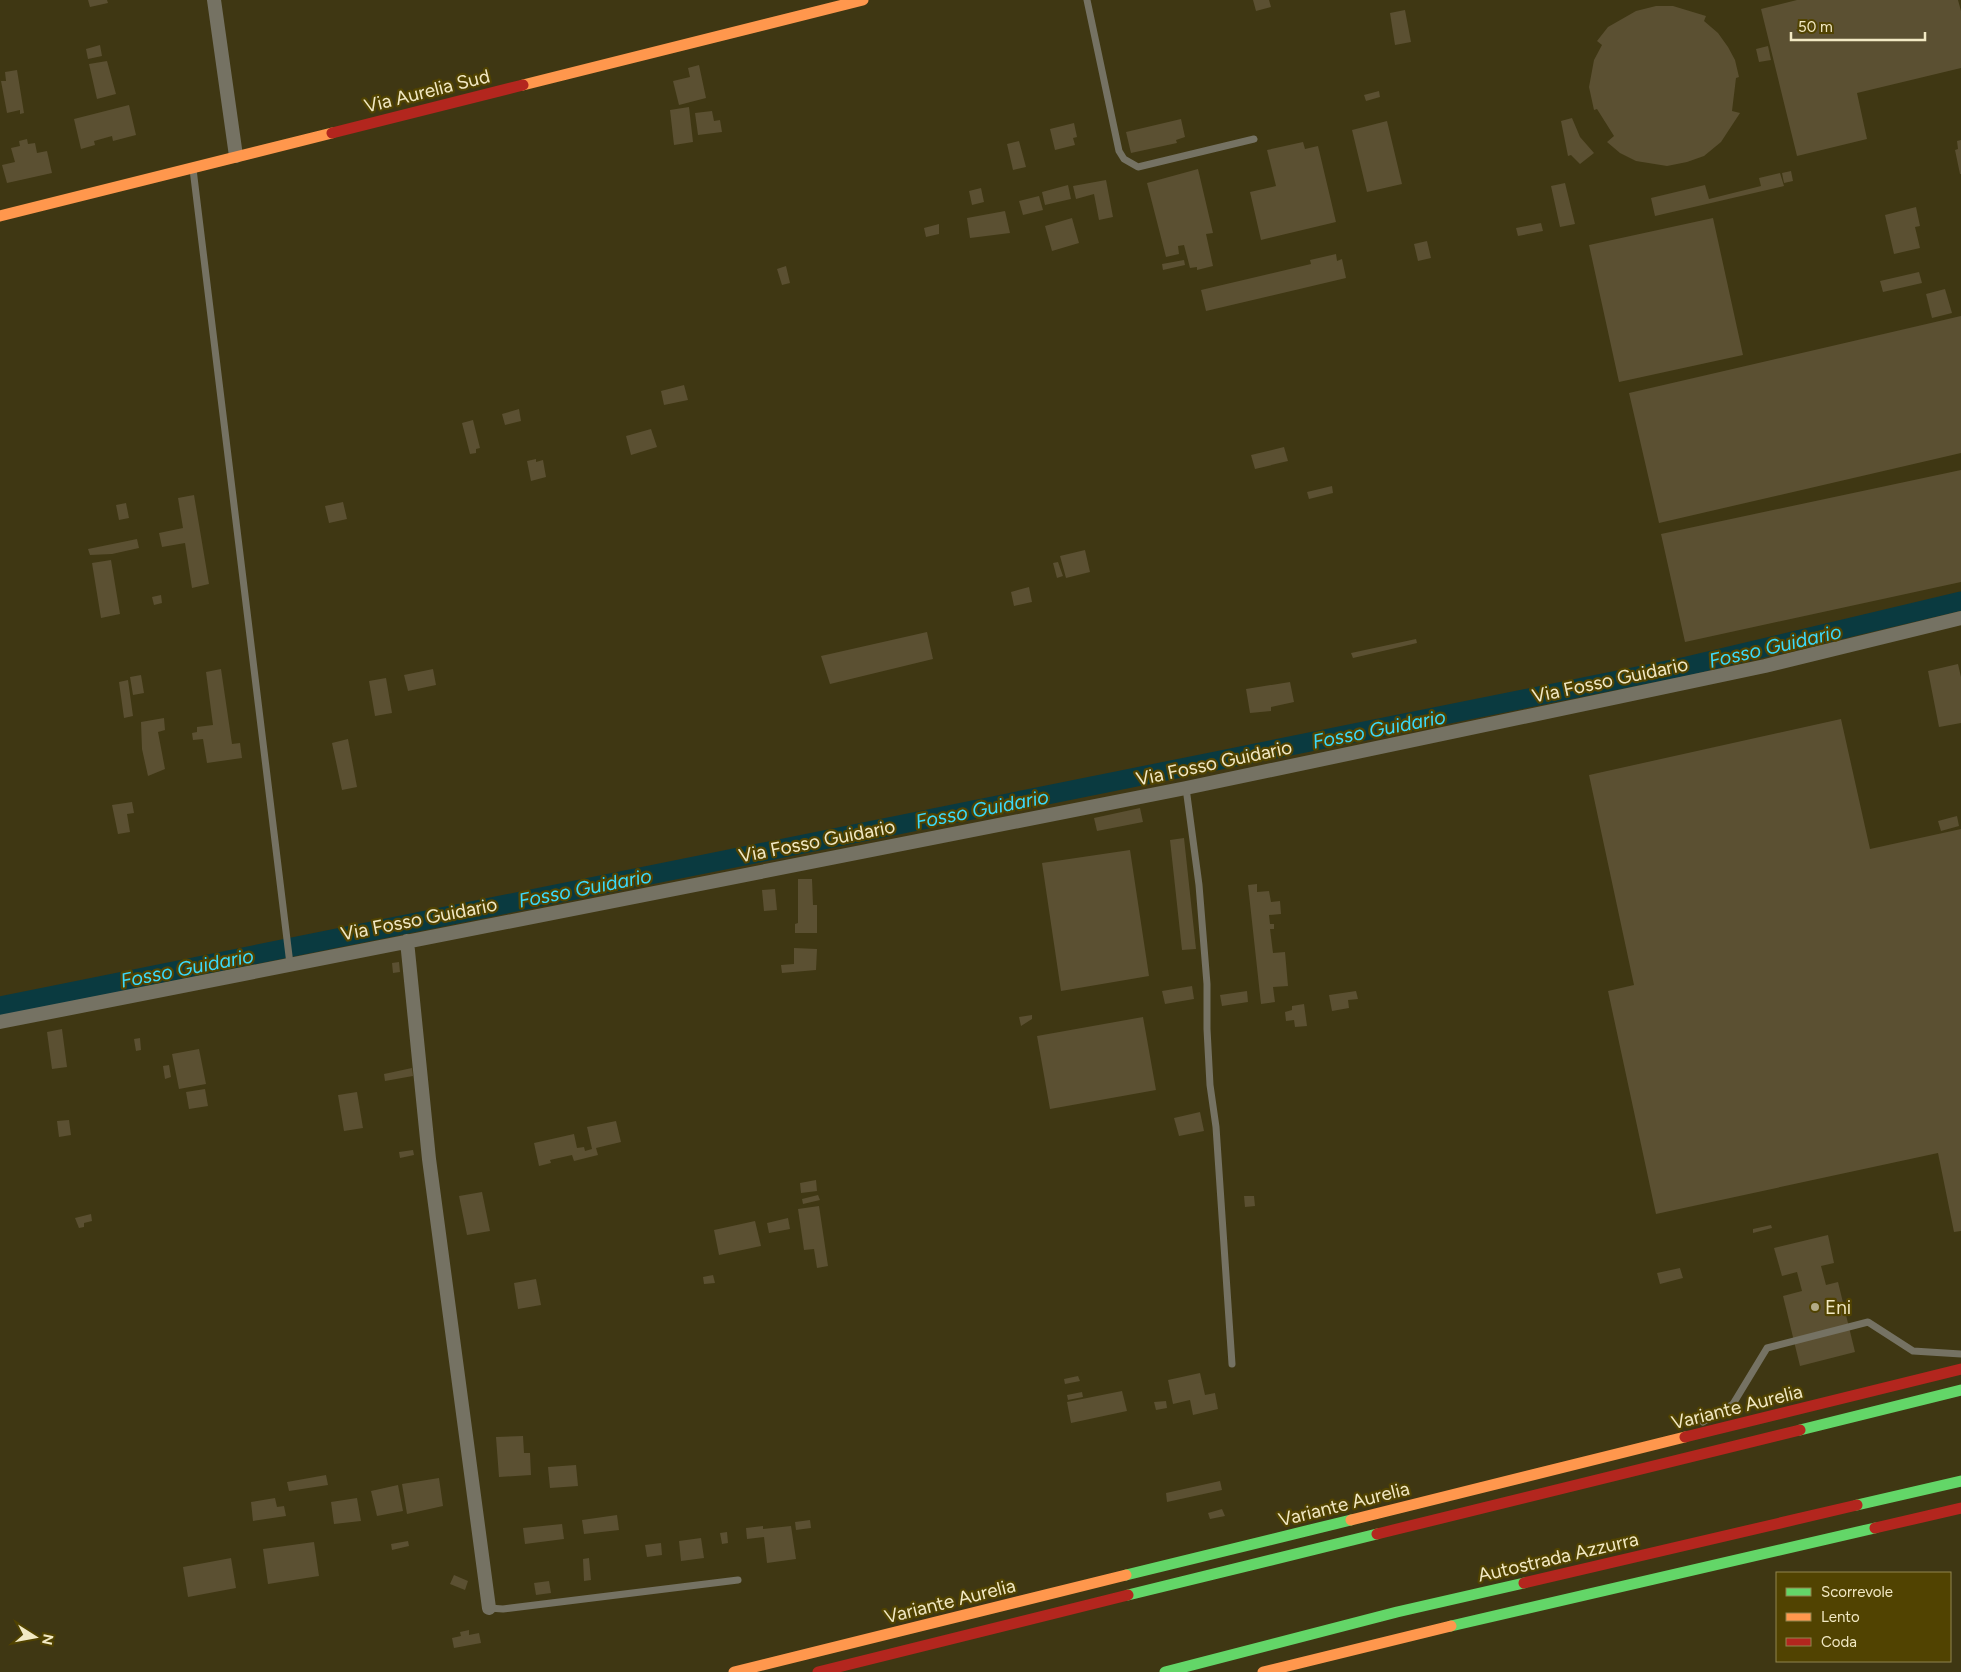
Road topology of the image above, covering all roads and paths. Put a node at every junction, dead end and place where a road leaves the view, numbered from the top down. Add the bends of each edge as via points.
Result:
1 (214, 0) edge
2 (863, 0) edge
3 (1087, 0) edge
4 (1254, 139) dead end
5 (236, 156) junction
6 (193, 168) junction
7 (0, 216) edge
8 (1961, 618) edge
9 (1186, 788) junction
10 (407, 940) junction
11 (289, 961) junction
12 (0, 1022) edge
13 (1961, 1354) edge
14 (1232, 1364) dead end
15 (1961, 1369) edge
16 (1961, 1390) edge
17 (1672, 1440) junction
18 (1961, 1481) edge
19 (1961, 1508) edge
20 (738, 1580) dead end
21 (489, 1608) joint
22 (734, 1672) edge
23 (818, 1672) edge
24 (1165, 1672) edge
25 (1263, 1672) edge

1 - 5 street
2 - 5 main road, Via Aurelia Sud
3 - 4 lane via 1119,151 1124,159 1138,167
5 - 6 main road, Via Aurelia Sud
6 - 7 main road, Via Aurelia Sud
6 - 11 lane
8 - 9 street, Via Fosso Guidario via 1756,668
9 - 10 street, Via Fosso Guidario
9 - 14 lane via 1199,885 1210,1085 1216,1126
10 - 11 street, Via Fosso Guidario
10 - 21 street via 429,1159
11 - 12 street, Via Fosso Guidario
13 - 17 lane via 1912,1351 1868,1322 1767,1348 1732,1404
15 - 17 main road, Variante Aurelia
16 - 23 main road, Variante Aurelia
17 - 22 main road, Variante Aurelia
18 - 24 main road, Autostrada Azzurra via 1278,1641
19 - 25 main road
20 - 21 lane via 503,1609

